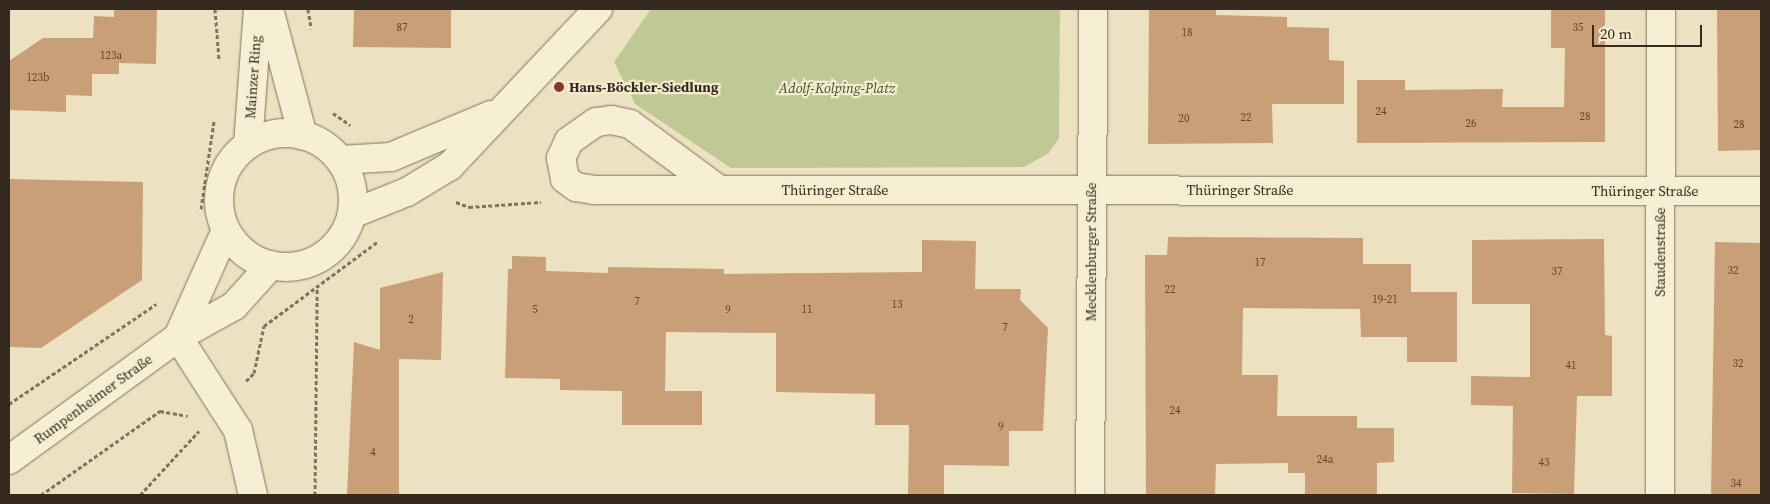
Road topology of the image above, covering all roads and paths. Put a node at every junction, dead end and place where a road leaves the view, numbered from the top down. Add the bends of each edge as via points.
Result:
1 (215, 9) edge
2 (258, 9) edge
3 (269, 9) edge
4 (598, 9) edge
5 (1093, 9) edge
6 (1661, 9) edge
7 (219, 68) dead end
8 (504, 110) junction
9 (216, 114) dead end
10 (303, 136) junction
11 (248, 145) junction
12 (340, 160) junction
13 (576, 187) junction
14 (718, 189) junction
15 (1092, 190) junction
16 (1660, 191) junction
17 (1761, 192) edge
18 (452, 200) dead end
19 (352, 214) junction
20 (200, 219) dead end
21 (226, 230) junction
22 (380, 240) dead end
23 (271, 265) junction
24 (199, 284) junction
25 (316, 289) junction
26 (234, 306) junction
27 (264, 326) junction
28 (178, 337) junction
29 (9, 404) edge
30 (224, 404) junction
31 (201, 429) junction
32 (205, 436) dead end
33 (9, 460) edge
34 (41, 495) edge
35 (140, 495) edge
36 (253, 495) edge
37 (315, 495) edge
38 (1090, 495) edge
39 (1660, 495) edge

1 - 7 path
2 - 11 street, Mainzer Ring
3 - 10 street, Mainzer Ring
4 - 8 street
5 - 15 street, Mecklenburger Straße
6 - 16 street, Staudenstraße
8 - 12 street via 392,157
8 - 19 street via 450,166 407,192
9 - 20 path
10 - 11 street via 280,133
10 - 12 street via 322,143
11 - 21 street via 222,180 220,210
12 - 19 street via 351,182
13 - 14 street
13 - 14 street via 561,169 561,158 569,141 596,122 611,120 630,124
13 - 18 path via 543,202 469,207
14 - 15 street, Thüringer Straße
15 - 16 street, Thüringer Straße
15 - 38 street, Mecklenburger Straße
16 - 17 street, Thüringer Straße
16 - 39 street, Staudenstraße
19 - 23 street via 340,240 322,256 299,265
21 - 23 street via 243,251
21 - 24 street
22 - 25 path
23 - 26 street, Rumpenheimer Straße
24 - 28 street
24 - 29 path via 184,274 165,298
25 - 27 path
25 - 37 path
26 - 27 path
26 - 28 street, Rumpenheimer Straße
27 - 30 path via 254,373
28 - 30 street
28 - 33 street, Rumpenheimer Straße
30 - 31 path
30 - 36 street via 245,449
31 - 32 path
31 - 34 path via 181,412 160,411
31 - 35 path

